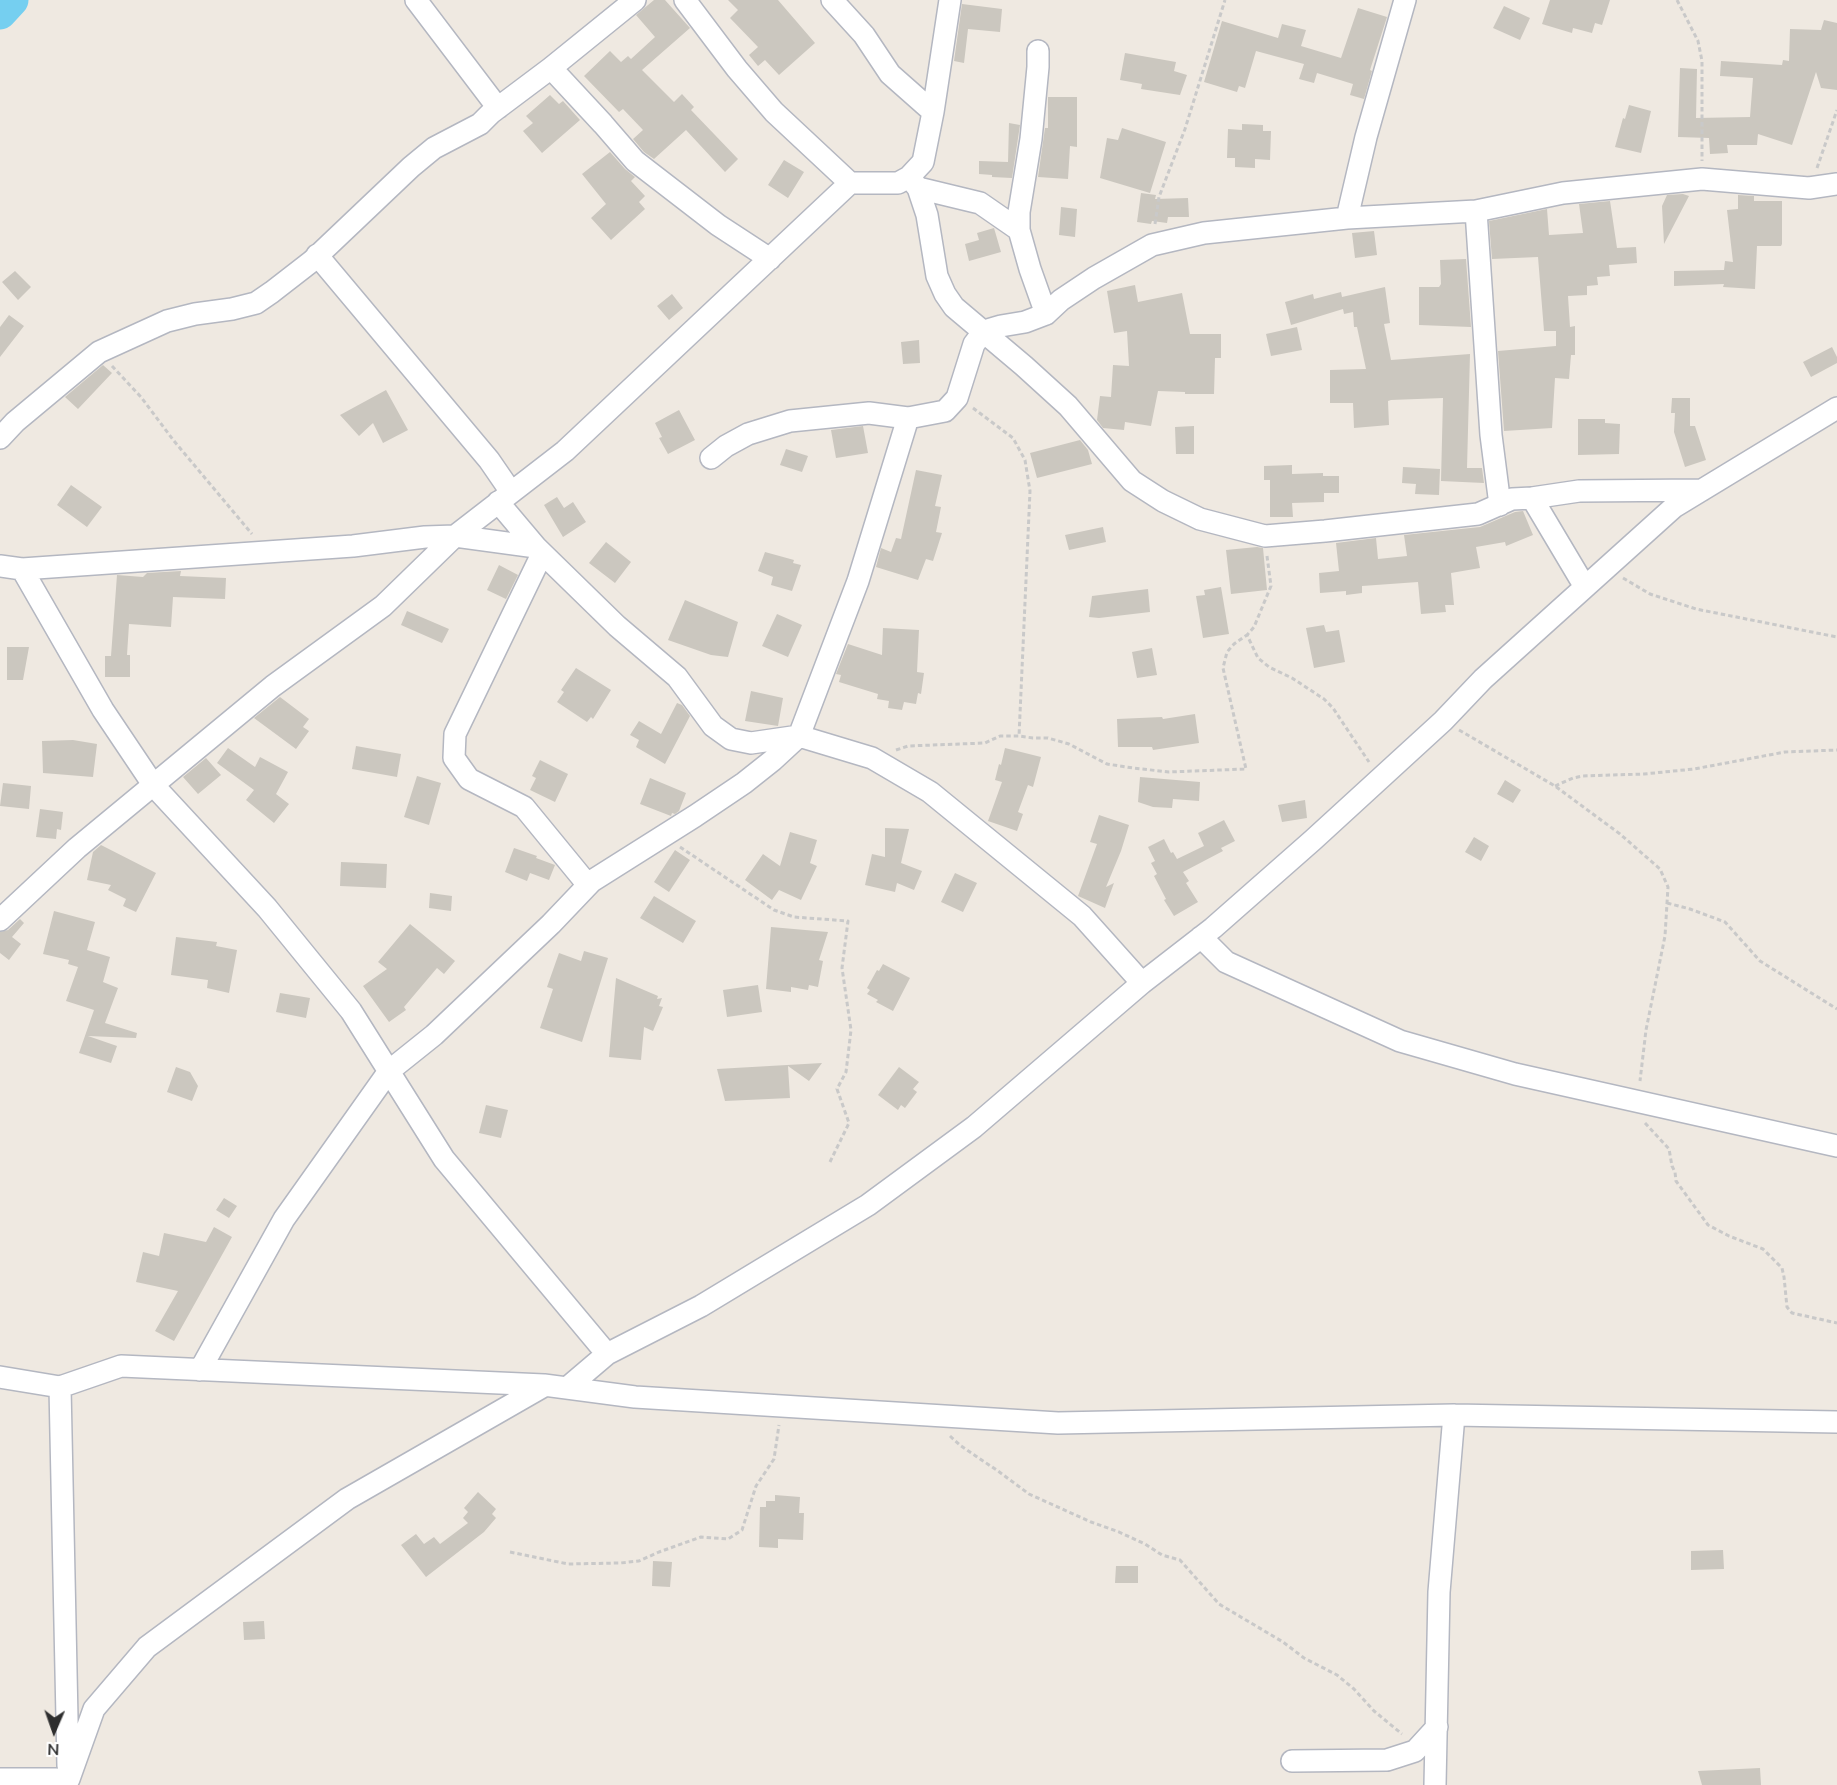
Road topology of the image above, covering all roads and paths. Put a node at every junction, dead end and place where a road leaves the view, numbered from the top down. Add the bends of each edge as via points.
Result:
1 (416, 0) edge
2 (635, 0) edge
3 (686, 0) edge
4 (832, 0) edge
5 (950, 0) edge
6 (1225, 0) edge
7 (1405, 0) edge
8 (1677, 0) edge
9 (1038, 51) dead end
10 (551, 68) junction
11 (498, 108) junction
12 (1837, 110) edge
13 (933, 111) junction
14 (1702, 179) junction
15 (849, 183) junction
16 (914, 183) junction
17 (1837, 184) edge
18 (1809, 188) junction
19 (1476, 211) junction
20 (1347, 218) junction
21 (1019, 230) junction
22 (1152, 244) junction
23 (317, 255) junction
24 (770, 260) junction
25 (1046, 314) junction
26 (984, 331) junction
27 (99, 352) junction
28 (957, 398) junction
29 (1837, 409) edge
30 (908, 418) junction
31 (0, 438) edge
32 (711, 458) dead end
33 (1702, 490) junction
34 (504, 497) junction
35 (1532, 498) junction
36 (1500, 505) junction
37 (455, 536) junction
38 (1265, 536) junction
39 (539, 550) junction
40 (266, 552) junction
41 (0, 566) edge
42 (1606, 568) junction
43 (22, 569) junction
44 (1585, 586) junction
45 (1247, 635) junction
46 (1837, 637) edge
47 (1443, 721) junction
48 (799, 736) junction
49 (1018, 736) junction
50 (1837, 750) edge
51 (872, 758) junction
52 (1381, 778) junction
53 (154, 786) junction
54 (1555, 786) junction
55 (664, 836) junction
56 (588, 885) junction
57 (1667, 903) junction
58 (0, 920) edge
59 (1201, 937) junction
60 (1142, 982) junction
61 (1837, 1009) edge
62 (389, 1071) junction
63 (1639, 1102) junction
64 (1837, 1146) edge
65 (829, 1164) dead end
66 (1837, 1322) edge
67 (607, 1354) junction
68 (200, 1370) junction
69 (0, 1377) edge
70 (544, 1385) junction
71 (60, 1387) junction
72 (567, 1388) junction
73 (782, 1406) junction
74 (926, 1415) junction
75 (1454, 1415) junction
76 (1837, 1422) edge
77 (510, 1552) dead end
78 (1437, 1727) junction
79 (1415, 1751) junction
80 (1292, 1761) dead end
81 (0, 1779) edge
82 (60, 1783) edge
83 (1435, 1785) edge

1 - 11 street
2 - 10 street
3 - 15 street via 774,112
4 - 13 street via 864,35 890,74
5 - 13 street
6 - 22 path via 1185,129 1159,196
7 - 20 street
8 - 14 path via 1698,41 1702,61
9 - 21 street
10 - 11 street
10 - 24 street via 634,161
11 - 23 street via 480,124 434,148
12 - 18 path
13 - 16 street via 923,162
14 - 18 street
14 - 19 street via 1563,193
15 - 16 street
15 - 24 street
16 - 21 street via 980,203
16 - 26 street via 927,215 937,276 945,294 954,307
17 - 18 street
19 - 20 street
19 - 36 street via 1491,435
20 - 22 street via 1204,233
21 - 25 street
22 - 25 street via 1094,278
23 - 27 street via 256,303 167,321
23 - 34 street via 489,460
24 - 34 street via 565,451
25 - 26 street
26 - 28 street via 974,344
26 - 38 street via 1068,406 1132,481 1200,519
27 - 31 street
27 - 40 path via 141,397
28 - 30 street via 945,411
28 - 49 path via 1013,438 1025,460 1030,491
29 - 33 street
30 - 32 street via 869,413 790,421 748,434
30 - 48 street via 858,581
33 - 35 street via 1589,490
33 - 42 street via 1674,507
34 - 37 street
34 - 39 street
35 - 36 street via 1512,499
35 - 44 street
36 - 38 street via 1478,514
37 - 39 street
37 - 40 street
37 - 53 street via 383,606 273,686
38 - 45 path via 1271,586
39 - 48 street via 617,626 677,677 713,726 731,739 751,743
39 - 56 street via 454,734 454,758 469,779 524,807
40 - 43 street
41 - 43 street
42 - 44 street
42 - 46 path via 1650,594 1696,609
43 - 53 street via 103,710
44 - 47 street via 1482,679
45 - 49 path via 1227,652 1223,668 1246,769 1169,772 1133,768 1107,764 1048,738
45 - 52 path via 1258,658 1333,708
47 - 52 street
47 - 54 path
48 - 51 street
48 - 55 street via 744,783
49 - 51 path via 1000,736 985,744 908,746
50 - 54 path via 1785,752 1695,769 1573,778
51 - 60 street via 930,792 1082,916
52 - 59 street
53 - 58 street via 77,848
53 - 62 street via 274,916 351,1011
54 - 57 path via 1660,869 1668,887
55 - 56 street
55 - 65 path via 774,910 848,921 842,968 851,1030 846,1072 837,1089 849,1123
56 - 62 street via 434,1035
57 - 61 path via 1725,922 1760,961
57 - 63 path via 1665,936 1646,1030
59 - 60 street
59 - 63 street via 1226,962 1400,1041 1515,1074
60 - 67 street via 974,1127 868,1205 701,1306
62 - 67 street via 444,1159
62 - 68 street via 284,1219
63 - 64 street
63 - 66 path via 1648,1128 1669,1149 1676,1181 1708,1225 1763,1249 1772,1257 1782,1268 1786,1307 1792,1313
67 - 72 street
68 - 70 street
68 - 71 street via 121,1366
69 - 71 street
70 - 72 street
70 - 82 street via 347,1499 147,1647 94,1709
71 - 82 street
72 - 73 street via 635,1398
73 - 74 street
73 - 77 path via 774,1459 756,1486 742,1530 728,1539 701,1537 639,1561 620,1563 568,1564
74 - 75 street via 1058,1423
74 - 79 path via 961,1446 1029,1494 1180,1560 1227,1611 1337,1675 1405,1737
75 - 76 street
75 - 78 street via 1439,1592
78 - 79 street
78 - 83 street
79 - 80 street via 1387,1760
81 - 82 street

